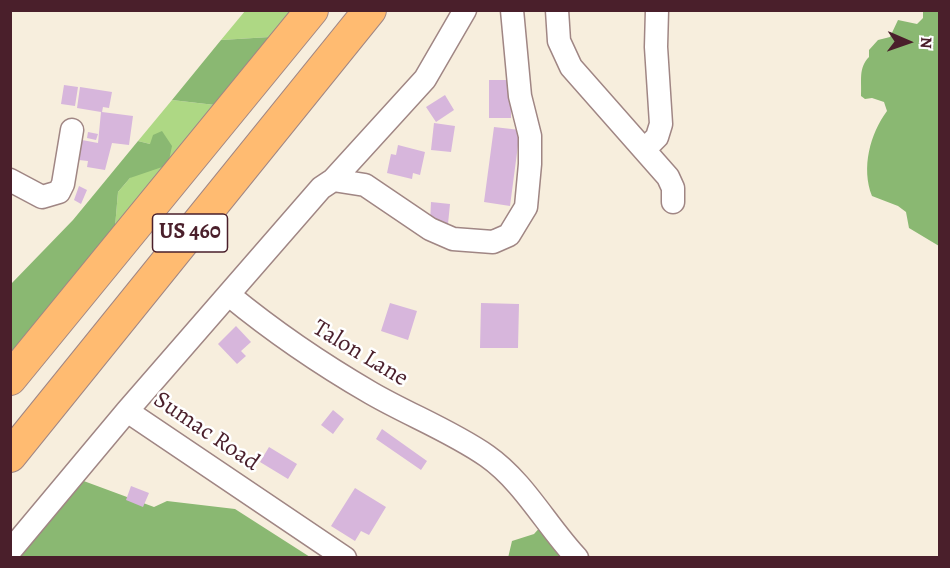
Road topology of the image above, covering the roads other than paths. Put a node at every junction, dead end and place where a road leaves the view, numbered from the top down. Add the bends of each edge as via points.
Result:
1 (312, 10) edge
2 (370, 10) edge
3 (465, 10) edge
4 (512, 10) edge
5 (557, 10) edge
6 (657, 10) edge
7 (72, 130) dead end
8 (640, 146) junction
9 (360, 151) junction
10 (10, 180) edge
11 (333, 180) junction
12 (365, 185) junction
13 (673, 202) dead end
14 (229, 296) junction
15 (10, 379) edge
16 (127, 411) junction
17 (10, 456) edge
18 (10, 551) edge
19 (345, 558) edge
20 (578, 558) edge

1 - 15 highway, US 460
2 - 17 highway, US 460
3 - 9 street via 425,79
4 - 12 street via 520,96 530,136 530,164 526,207 508,235 493,242 453,239 430,229
5 - 8 street via 559,41 571,67
6 - 8 street via 661,124 657,137 649,145
7 - 10 street via 59,192 42,197
8 - 13 street via 668,177
9 - 11 street
9 - 12 street via 359,172
11 - 12 street
11 - 14 street via 321,188
14 - 16 street
14 - 20 street, Talon Lane via 311,357 488,456 510,476
16 - 18 street, Sumac Road
16 - 19 street, Sumac Road

